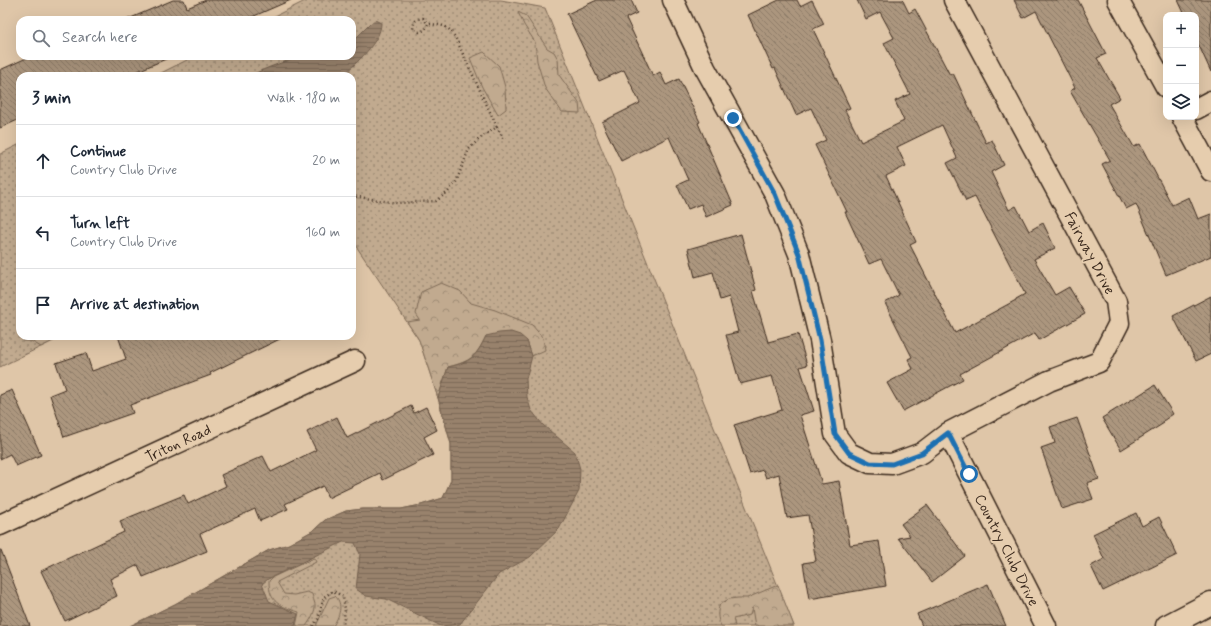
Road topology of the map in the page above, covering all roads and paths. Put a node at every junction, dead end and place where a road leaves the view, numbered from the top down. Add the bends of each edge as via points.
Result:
1 (673, 0) edge
2 (954, 0) edge
3 (1118, 0) edge
4 (428, 24) junction
5 (1164, 84) edge
6 (1211, 101) edge
7 (1199, 107) edge
8 (1184, 120) edge
9 (497, 127) junction
10 (504, 140) dead end
11 (1211, 171) edge
12 (356, 197) edge
13 (355, 361) dead end
14 (948, 433) junction
15 (0, 525) edge
16 (1211, 603) edge
17 (313, 626) edge
18 (343, 626) edge
19 (1046, 626) edge
20 (1167, 626) edge

1 - 14 street via 705,68 775,194 799,254 820,340 835,434 849,453 870,463 892,464 922,453
2 - 14 street, Fairway Drive via 1116,301 1119,323 1099,362 1049,382
3 - 5 street
4 - 4 path via 425,30 419,32 413,28 417,19 423,18
4 - 9 path via 441,24 450,29
6 - 7 street
8 - 11 street
9 - 10 path
9 - 12 path via 480,138 470,149 456,182 436,202 397,203
13 - 15 street, Triton Road
14 - 19 street, Country Club Drive
16 - 20 main road
17 - 18 path via 318,619 324,597 333,591 342,596 345,609

